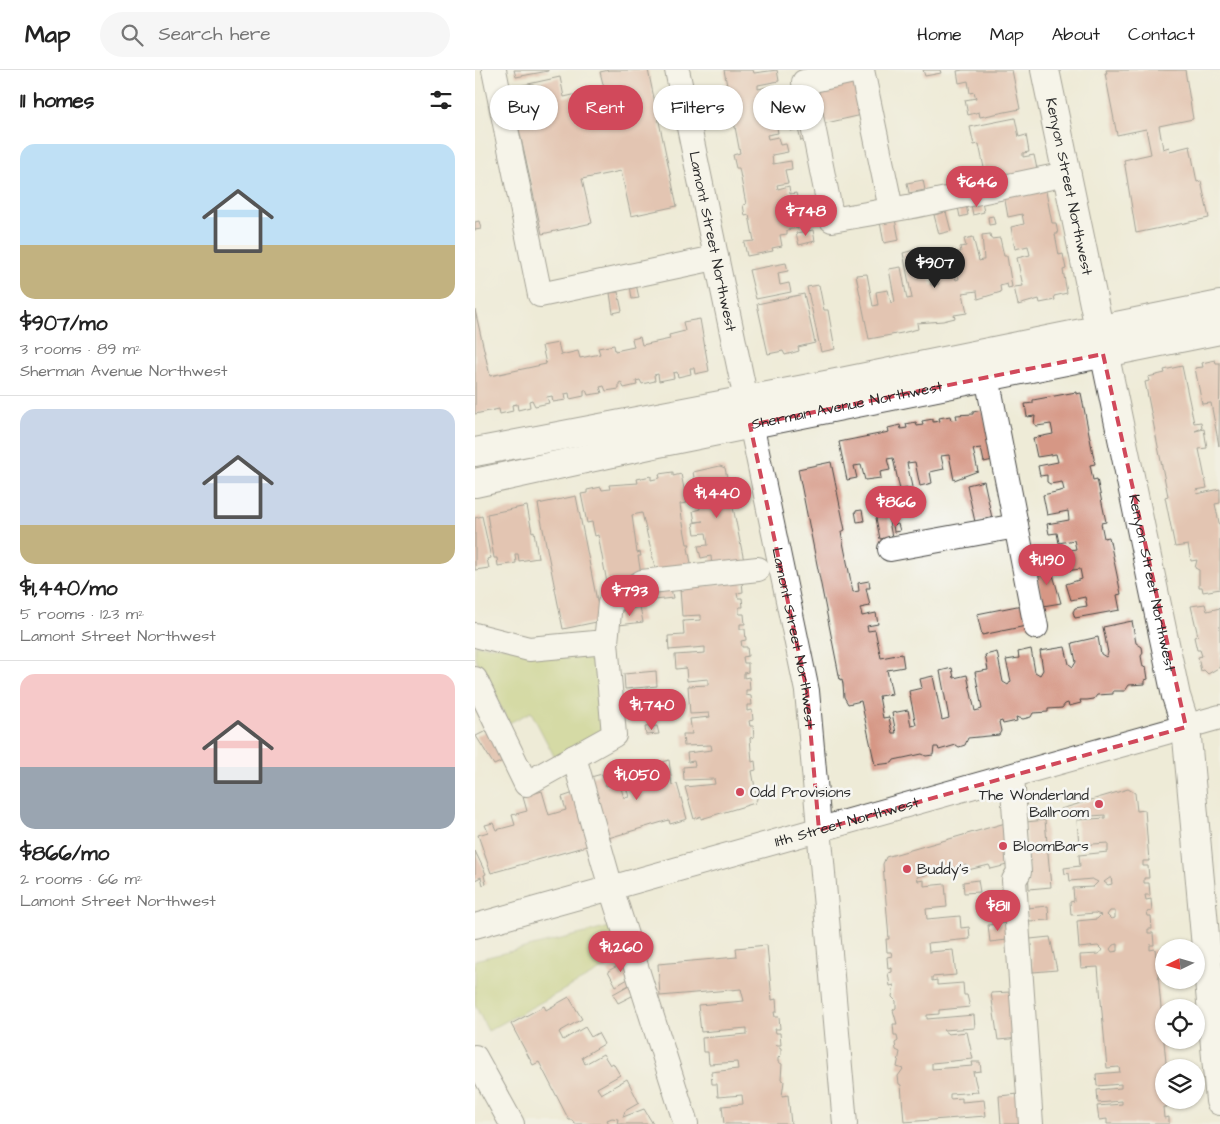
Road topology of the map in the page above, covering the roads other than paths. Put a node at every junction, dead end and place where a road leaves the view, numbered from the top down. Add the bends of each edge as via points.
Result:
1 (495, 70) edge
2 (677, 70) edge
3 (860, 70) edge
4 (1045, 70) edge
5 (1066, 174) junction
6 (891, 209) junction
7 (715, 258) junction
8 (1220, 305) edge
9 (1220, 330) edge
10 (1101, 342) junction
11 (987, 377) junction
12 (748, 412) junction
13 (475, 452) edge
14 (475, 483) edge
15 (1016, 526) junction
16 (890, 549) dead end
17 (758, 569) dead end
18 (1036, 627) dead end
19 (475, 635) edge
20 (606, 642) junction
21 (475, 679) edge
22 (1220, 717) edge
23 (1187, 727) junction
24 (574, 757) junction
25 (1012, 776) junction
26 (819, 830) junction
27 (611, 888) junction
28 (475, 926) edge
29 (475, 1057) edge
30 (1220, 1101) edge
31 (512, 1124) edge
32 (686, 1124) edge
33 (845, 1124) edge
34 (1031, 1124) edge

1 - 7 street via 540,295
2 - 7 street, Lamont Street Northwest
3 - 6 street
3 - 6 street via 804,82 832,220
4 - 5 main road, Kenyon Street Northwest
5 - 6 street
5 - 10 main road, Kenyon Street Northwest
7 - 12 street, Lamont Street Northwest
8 - 10 main road, Sherman Avenue Northwest
9 - 10 main road, Sherman Avenue Northwest
10 - 11 main road, Sherman Avenue Northwest
10 - 12 main road, Sherman Avenue Northwest
10 - 23 main road, Kenyon Street Northwest via 1176,696
11 - 12 main road, Sherman Avenue Northwest
11 - 15 street
12 - 13 main road, Sherman Avenue Northwest
12 - 14 main road, Sherman Avenue Northwest
12 - 26 street, Lamont Street Northwest via 807,691
15 - 16 street
15 - 18 street
17 - 20 street via 642,582 610,603
19 - 20 street via 529,649
20 - 24 street via 614,735
21 - 24 street via 526,784
22 - 23 street, 11th Street Northwest
23 - 25 street, 11th Street Northwest
23 - 30 main road, Kenyon Street Northwest
24 - 27 street
25 - 26 street, 11th Street Northwest
25 - 34 street via 1019,872 1014,880
26 - 27 street, 11th Street Northwest
26 - 33 street, Lamont Street Northwest
27 - 28 street, 11th Street Northwest
27 - 32 street
29 - 31 street

